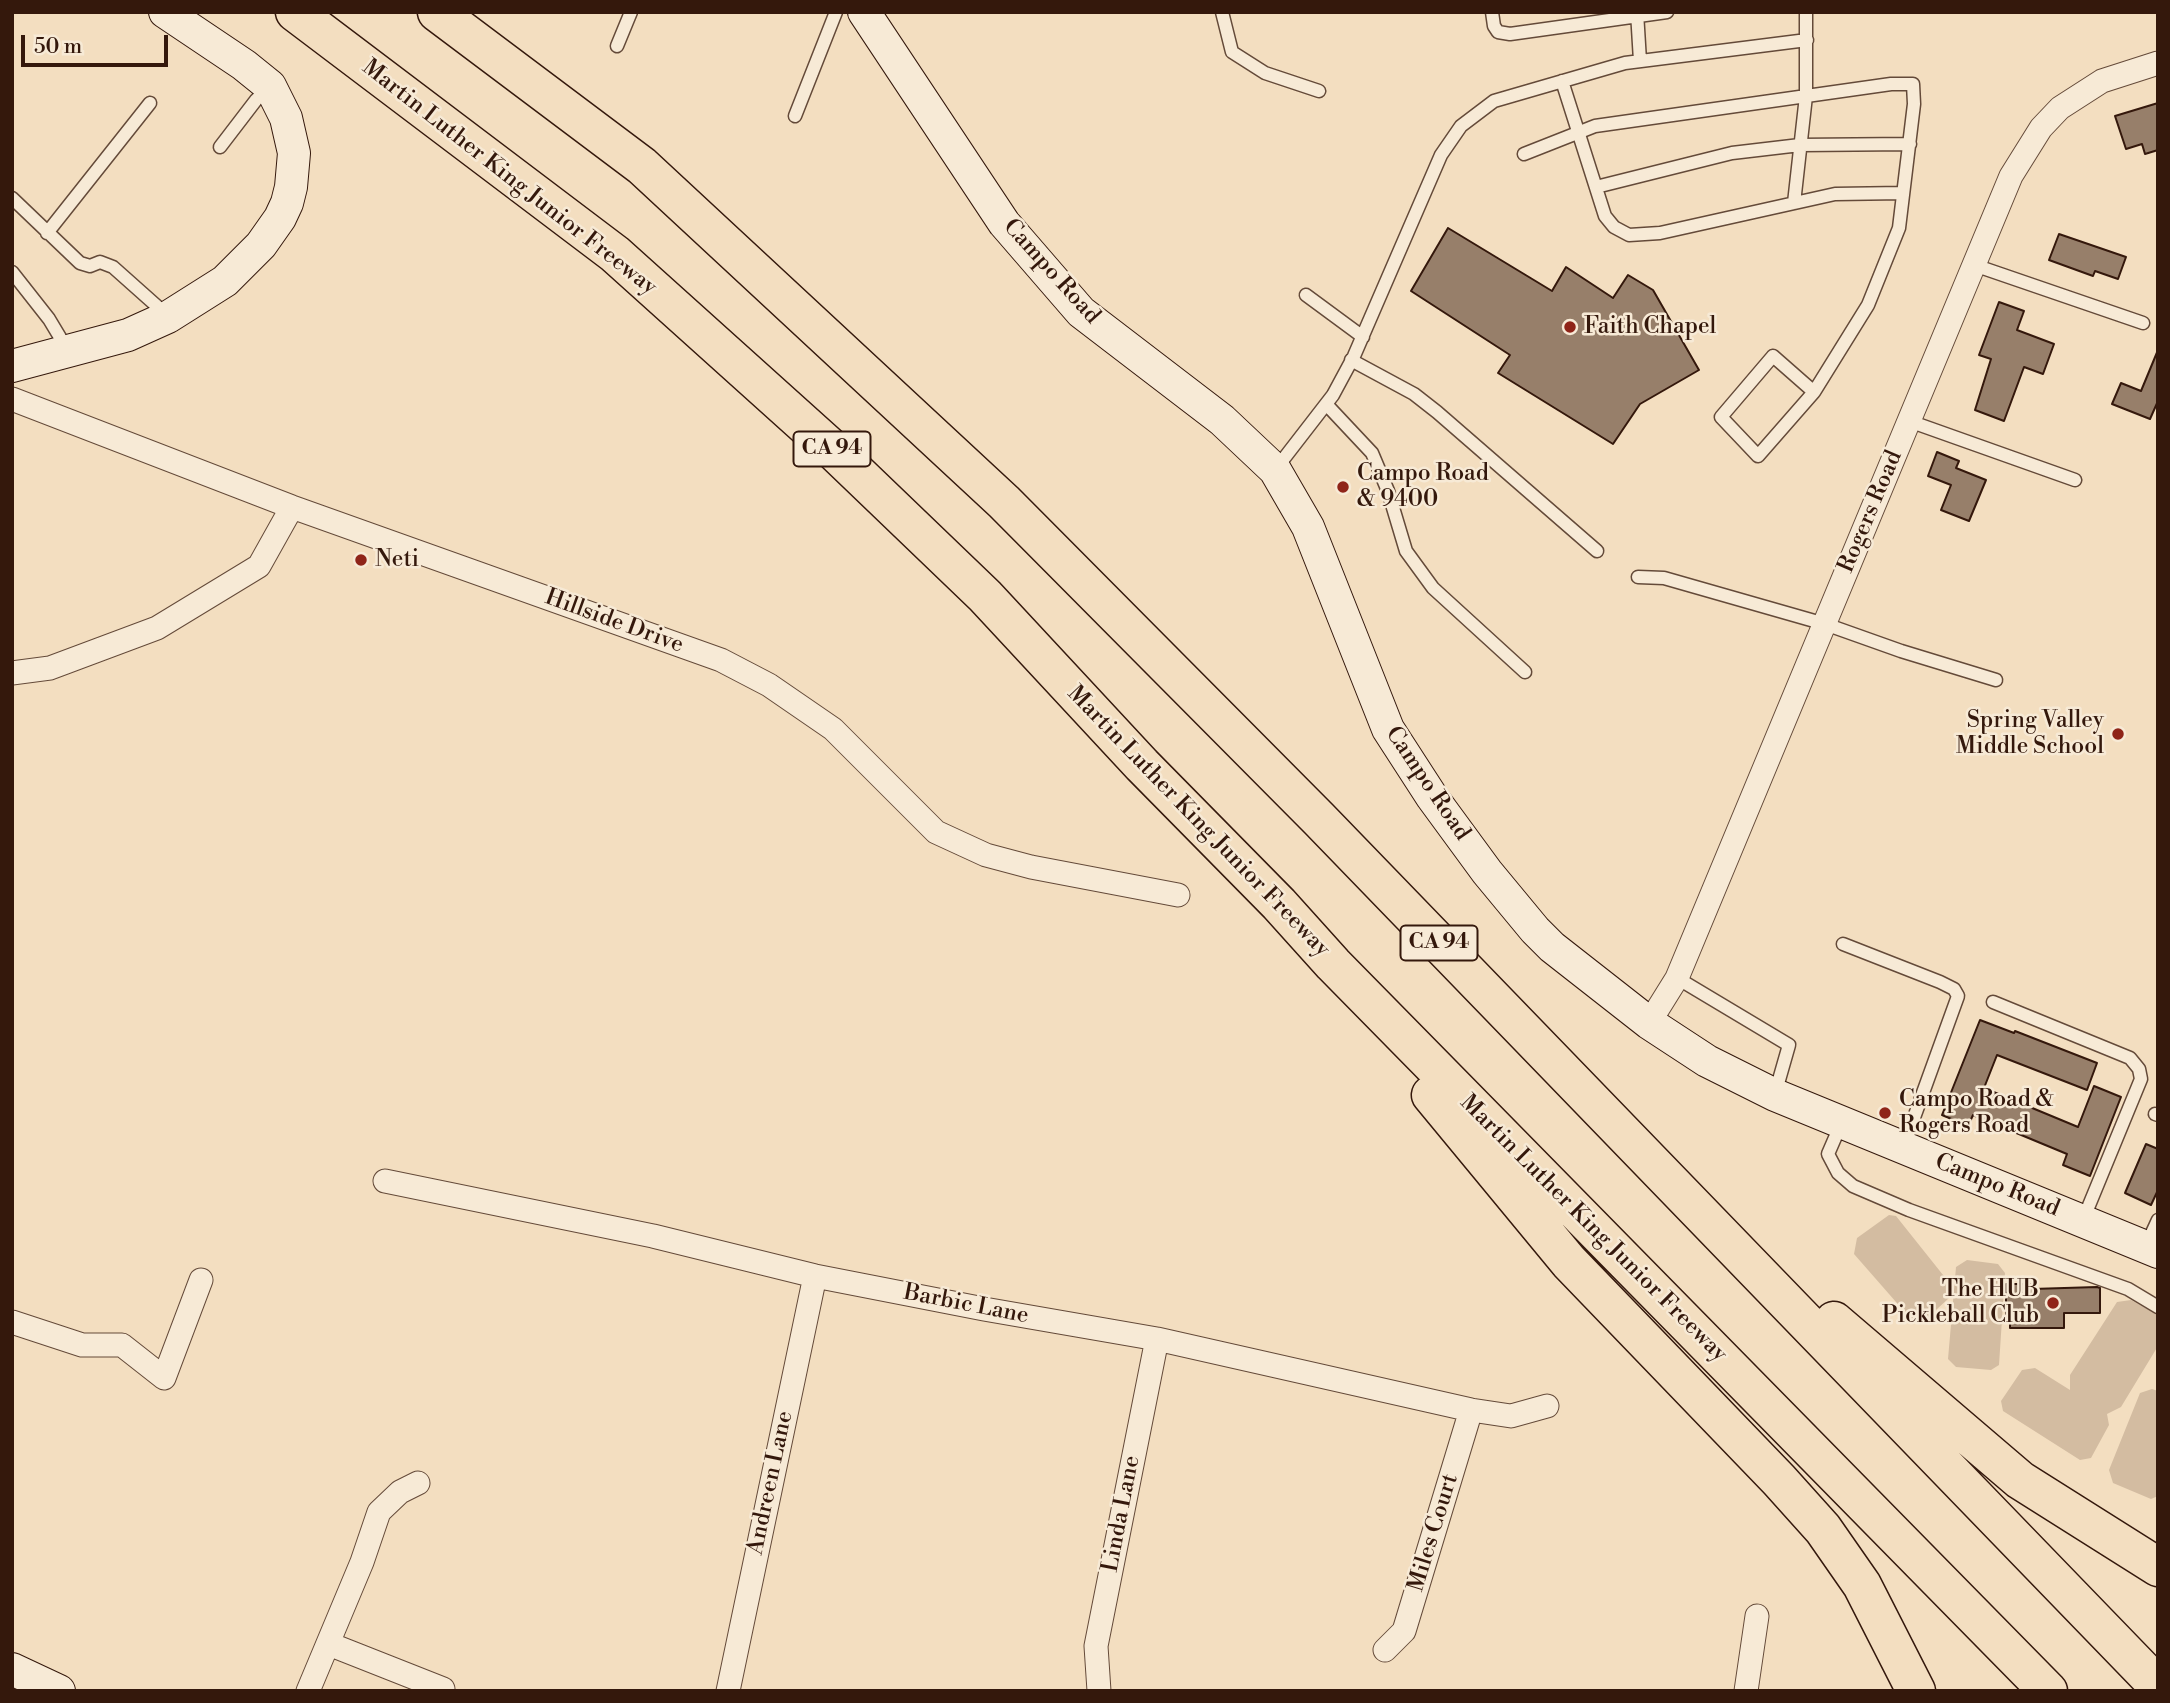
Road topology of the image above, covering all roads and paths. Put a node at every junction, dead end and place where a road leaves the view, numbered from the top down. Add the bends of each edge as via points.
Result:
1 (165, 12) edge
2 (295, 12) edge
3 (437, 12) edge
4 (631, 12) edge
5 (836, 12) edge
6 (864, 12) edge
7 (1222, 12) edge
8 (1492, 12) edge
9 (1667, 12) edge
10 (1806, 12) edge
11 (1637, 14) edge
12 (1807, 40) junction
13 (617, 46) dead end
14 (1640, 61) junction
15 (2158, 63) edge
16 (1562, 81) junction
17 (270, 86) junction
18 (1319, 91) dead end
19 (1806, 96) junction
20 (150, 103) dead end
21 (795, 116) dead end
22 (1578, 133) junction
23 (1910, 144) junction
24 (1800, 145) junction
25 (220, 147) dead end
26 (1524, 154) dead end
27 (1595, 187) junction
28 (1903, 194) junction
29 (12, 198) edge
30 (1794, 203) junction
31 (47, 233) junction
32 (1974, 265) junction
33 (12, 272) edge
34 (1306, 295) dead end
35 (168, 317) junction
36 (2143, 323) dead end
37 (1363, 337) junction
38 (68, 352) junction
39 (1352, 360) junction
40 (12, 366) edge
41 (1814, 392) junction
42 (12, 399) edge
43 (1326, 404) junction
44 (1909, 421) junction
45 (1275, 470) junction
46 (2076, 480) dead end
47 (292, 507) junction
48 (1597, 551) dead end
49 (1638, 577) dead end
50 (1825, 624) junction
51 (1525, 672) dead end
52 (12, 673) edge
53 (1996, 680) dead end
54 (1178, 895) dead end
55 (1279, 904) junction
56 (1843, 944) dead end
57 (1677, 978) junction
58 (1993, 1002) dead end
59 (1650, 1023) junction
60 (1775, 1095) junction
61 (1841, 1123) junction
62 (1903, 1149) junction
63 (385, 1181) dead end
64 (1690, 1204) junction
65 (2083, 1220) junction
66 (2154, 1239) edge
67 (815, 1276) junction
68 (201, 1280) dead end
69 (2158, 1307) edge
70 (12, 1322) edge
71 (1157, 1339) junction
72 (1547, 1406) dead end
73 (1471, 1410) junction
74 (418, 1483) dead end
75 (2158, 1567) edge
76 (1756, 1616) dead end
77 (329, 1644) junction
78 (1385, 1650) dead end
79 (12, 1669) edge
80 (2158, 1686) edge
81 (443, 1689) edge
82 (59, 1691) edge
83 (308, 1691) edge
84 (728, 1691) edge
85 (1099, 1691) edge
86 (1745, 1691) edge
87 (1916, 1691) edge
88 (2048, 1691) edge

1 - 17 main road
2 - 55 highway, Martin Luther King Junior Freeway / CA 94 via 615,254 834,451 985,596
3 - 64 highway, CA 94 via 642,166 1004,502 1328,828
4 - 13 lane
5 - 21 lane
6 - 45 main road, Campo Road via 1004,223 1081,312 1222,420
7 - 18 lane via 1232,52 1265,73
8 - 11 lane via 1498,32 1510,34
9 - 11 lane
10 - 12 lane
11 - 14 lane
12 - 14 lane
12 - 19 lane
14 - 16 lane
15 - 32 street, Rogers Road via 2102,80 2060,108 2041,128 2011,176
16 - 22 lane
16 - 37 lane via 1494,101 1461,126 1441,156
17 - 25 lane
17 - 35 main road via 286,118 294,153 287,203 261,245 225,281
19 - 22 lane
19 - 23 lane via 1913,84
19 - 24 lane
20 - 31 lane
22 - 26 lane
22 - 27 lane
23 - 24 lane
23 - 28 lane
24 - 27 lane via 1732,153
24 - 30 lane
27 - 30 lane via 1605,216 1629,235 1660,233
28 - 30 lane via 1835,194
28 - 41 lane via 1899,228 1868,305
29 - 31 lane
31 - 35 lane via 80,262 113,267
32 - 36 lane
32 - 44 street, Rogers Road
33 - 38 lane
34 - 37 lane
35 - 38 main road via 128,335
37 - 39 lane
38 - 40 main road
39 - 43 lane
39 - 48 lane via 1414,394
41 - 41 lane via 1773,356 1721,417 1758,456
42 - 47 street, Hillside Drive
43 - 45 lane
43 - 51 lane via 1372,453 1406,551 1426,579
44 - 46 lane
44 - 50 street, Rogers Road
45 - 59 main road, Campo Road via 1308,527 1388,729 1432,797 1535,930
47 - 52 street via 259,566 157,628 50,667
47 - 54 street, Hillside Drive via 721,660 769,685 834,729 936,832 986,855
49 - 50 lane via 1664,578
50 - 53 lane
50 - 57 street, Rogers Road
55 - 87 highway via 1569,1262 1823,1529 1862,1585
55 - 88 highway, Martin Luther King Junior Freeway / CA 94
56 - 62 lane via 1940,982 1958,996
57 - 59 street, Rogers Road
57 - 60 lane via 1789,1045
58 - 65 lane via 2130,1058 2139,1069 2141,1079
59 - 60 main road, Campo Road via 1707,1061
60 - 61 main road, Campo Road
61 - 62 main road, Campo Road
61 - 69 lane via 1828,1154 1838,1173 1853,1186 2128,1289
62 - 65 main road, Campo Road
63 - 67 street, Barbic Lane via 653,1236
64 - 75 highway via 1766,1263 2020,1480
64 - 80 highway, CA 94
65 - 66 main road, Campo Road
67 - 71 street, Barbic Lane
67 - 84 street, Andreen Lane
68 - 70 street via 164,1378 122,1345 82,1345
71 - 73 street, Barbic Lane
71 - 85 street, Linda Lane via 1096,1646
72 - 73 street, Barbic Lane via 1511,1416
73 - 78 street, Miles Court via 1404,1631
74 - 77 street via 379,1512
76 - 86 street
77 - 81 street
77 - 83 street
79 - 82 main road

